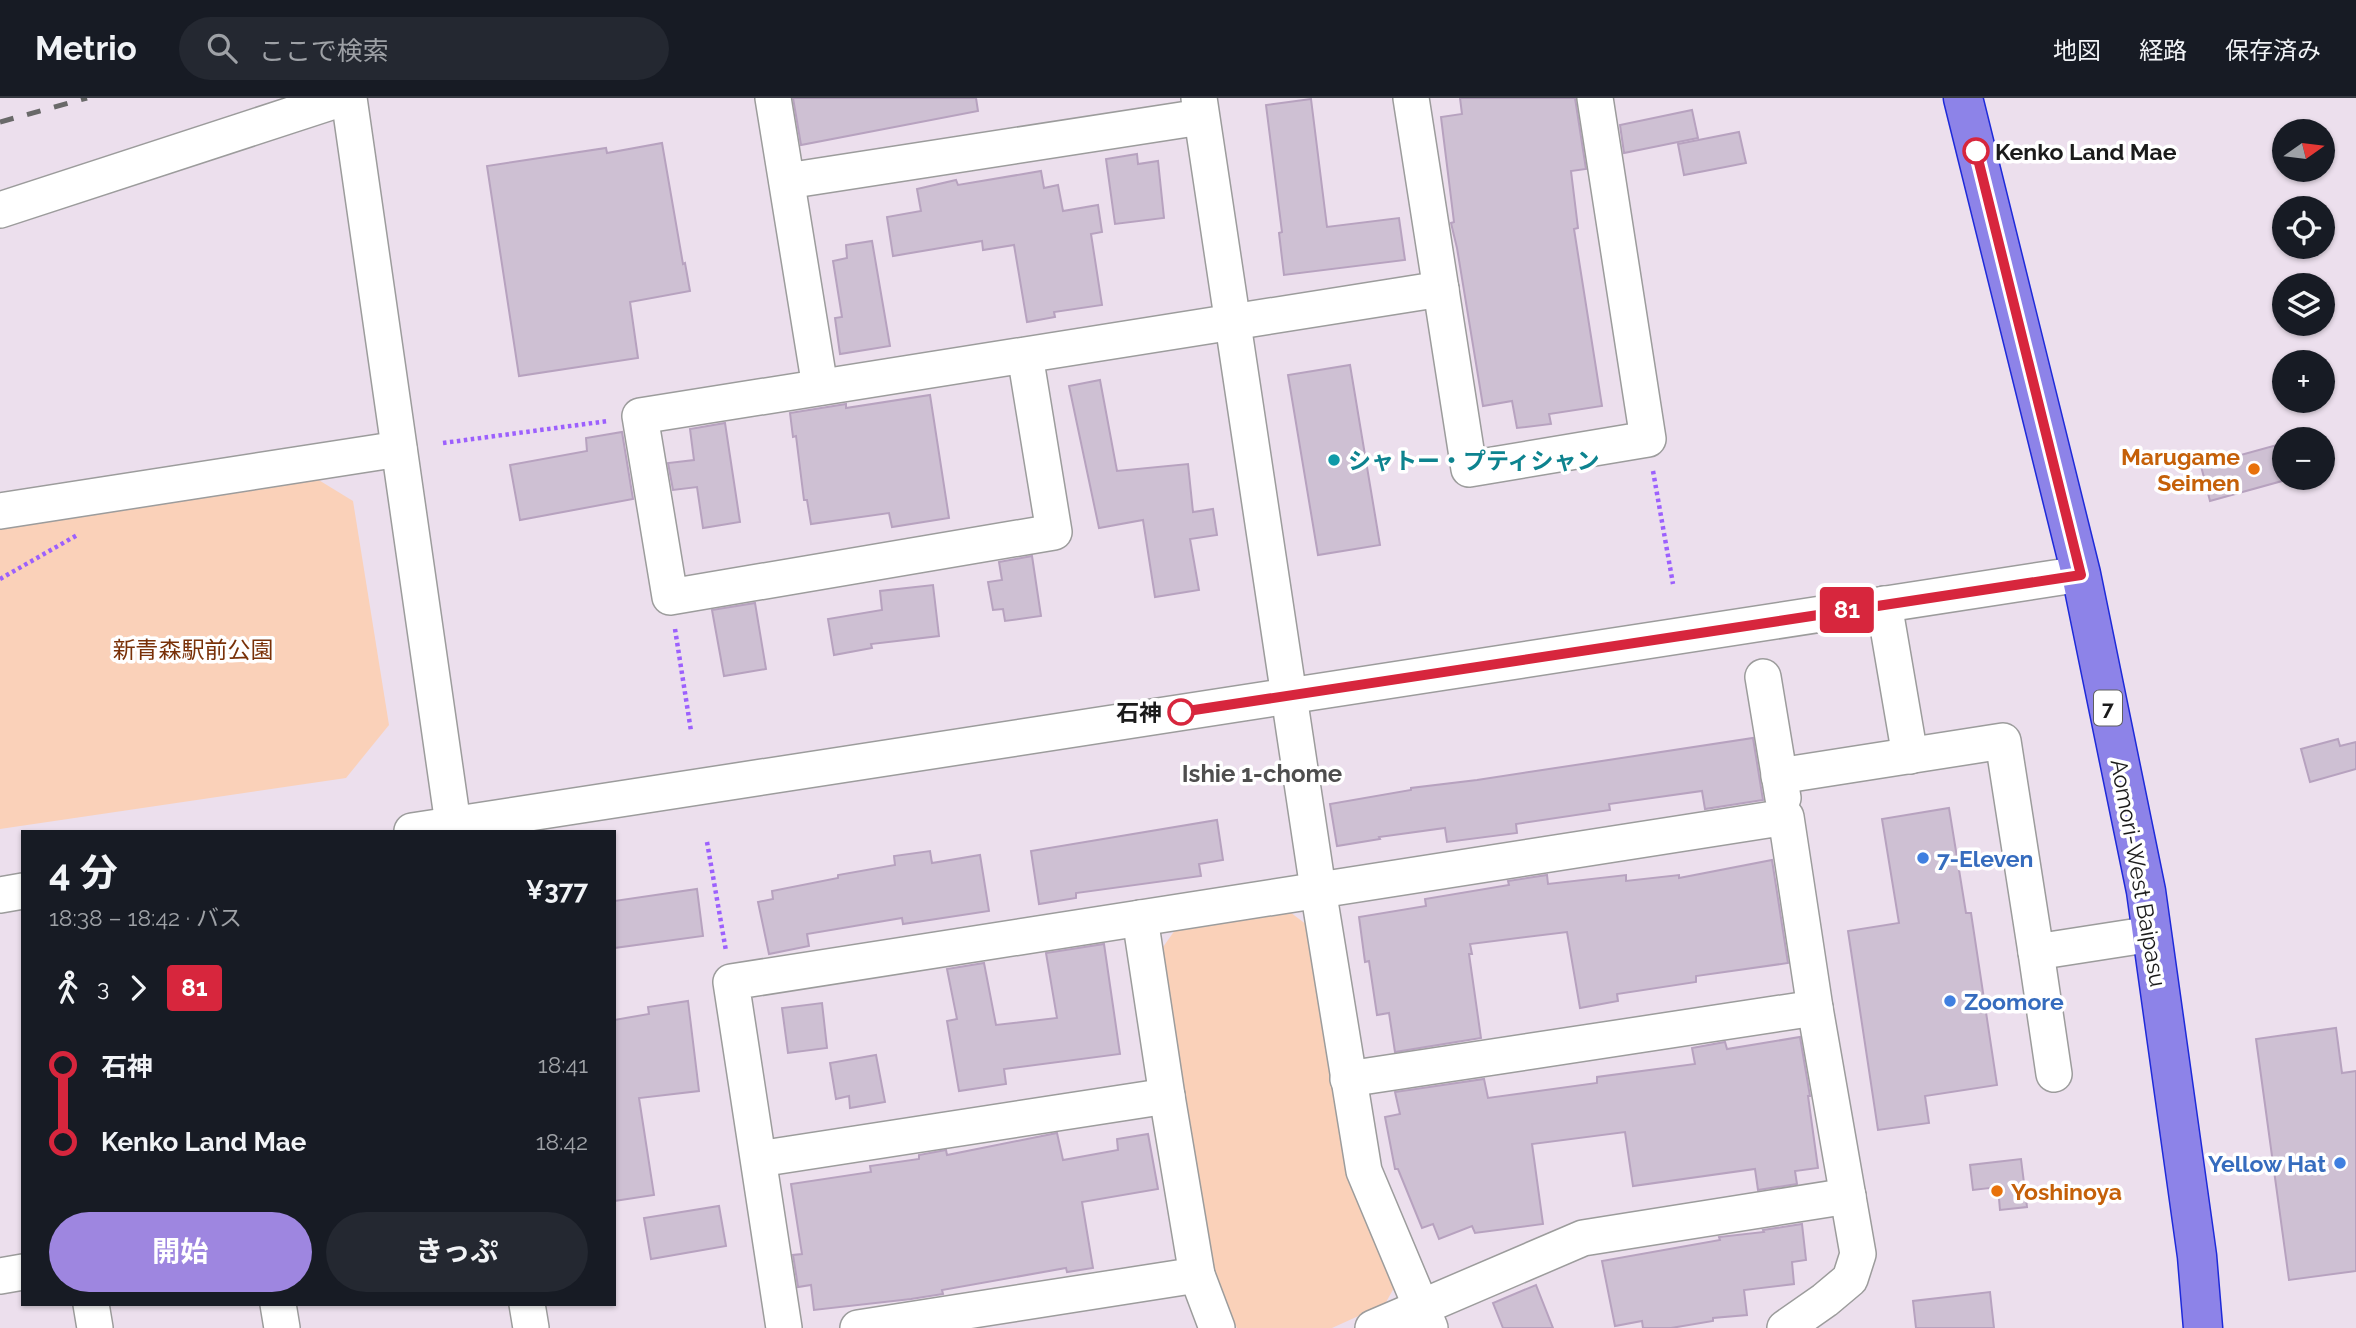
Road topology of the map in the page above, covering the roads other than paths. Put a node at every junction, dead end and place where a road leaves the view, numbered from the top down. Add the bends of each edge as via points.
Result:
1 (343, 98) edge
2 (349, 98) edge
3 (774, 98) edge
4 (1411, 98) edge
5 (1595, 98) edge
6 (1963, 98) edge
7 (1200, 108) edge
8 (787, 181) junction
9 (0, 210) edge
10 (1441, 289) junction
11 (1232, 322) junction
12 (1025, 355) junction
13 (820, 387) junction
14 (399, 449) junction
15 (0, 511) edge
16 (2081, 575) junction
17 (1884, 604) junction
18 (1763, 677) dead end
19 (1290, 695) junction
20 (1910, 756) junction
21 (1779, 776) junction
22 (1786, 817) junction
23 (453, 828) edge
24 (426, 830) edge
25 (1318, 889) junction
26 (21, 891) edge
27 (0, 895) edge
28 (1140, 918) junction
29 (2152, 934) junction
30 (2036, 952) junction
31 (1815, 1008) junction
32 (2054, 1074) dead end
33 (1348, 1079) junction
34 (1167, 1096) junction
35 (759, 1158) junction
36 (1848, 1196) junction
37 (21, 1272) edge
38 (1196, 1275) junction
39 (0, 1276) edge
40 (92, 1306) edge
41 (278, 1306) edge
42 (527, 1306) edge
43 (1425, 1317) edge
44 (94, 1328) edge
45 (282, 1328) edge
46 (531, 1328) edge
47 (784, 1328) edge
48 (858, 1328) edge
49 (1217, 1328) edge
50 (1373, 1328) edge
51 (1785, 1328) edge
52 (2203, 1328) edge

1 - 9 street
2 - 14 street
3 - 8 street
4 - 10 street
5 - 10 street via 1648,439 1469,469
6 - 16 highway, Aomori-West Baipasu / 7
7 - 8 street
7 - 11 street
8 - 13 street
10 - 11 street
11 - 12 street
11 - 19 street
12 - 13 street
12 - 13 street via 1054,532 670,597 640,416
14 - 15 street
14 - 23 street
16 - 17 street
16 - 29 highway, Aomori-West Baipasu / 7
17 - 19 street
17 - 20 street
18 - 21 street
19 - 23 street
19 - 25 street
20 - 21 street
20 - 30 street via 2003,741
21 - 22 street
22 - 25 street
22 - 31 street
23 - 24 street
25 - 28 street
25 - 33 street
26 - 27 street
28 - 34 street
28 - 35 street via 731,982
29 - 30 street
29 - 52 highway, Aomori-West Baipasu / 7
30 - 32 street
31 - 33 street
31 - 36 street
33 - 43 street via 1364,1171
34 - 35 street
34 - 38 street
35 - 47 street
36 - 43 street via 1583,1238
36 - 51 street via 1858,1254 1850,1279
37 - 39 street
38 - 48 street
38 - 49 street
40 - 44 street
41 - 45 street
42 - 46 street
43 - 50 street

